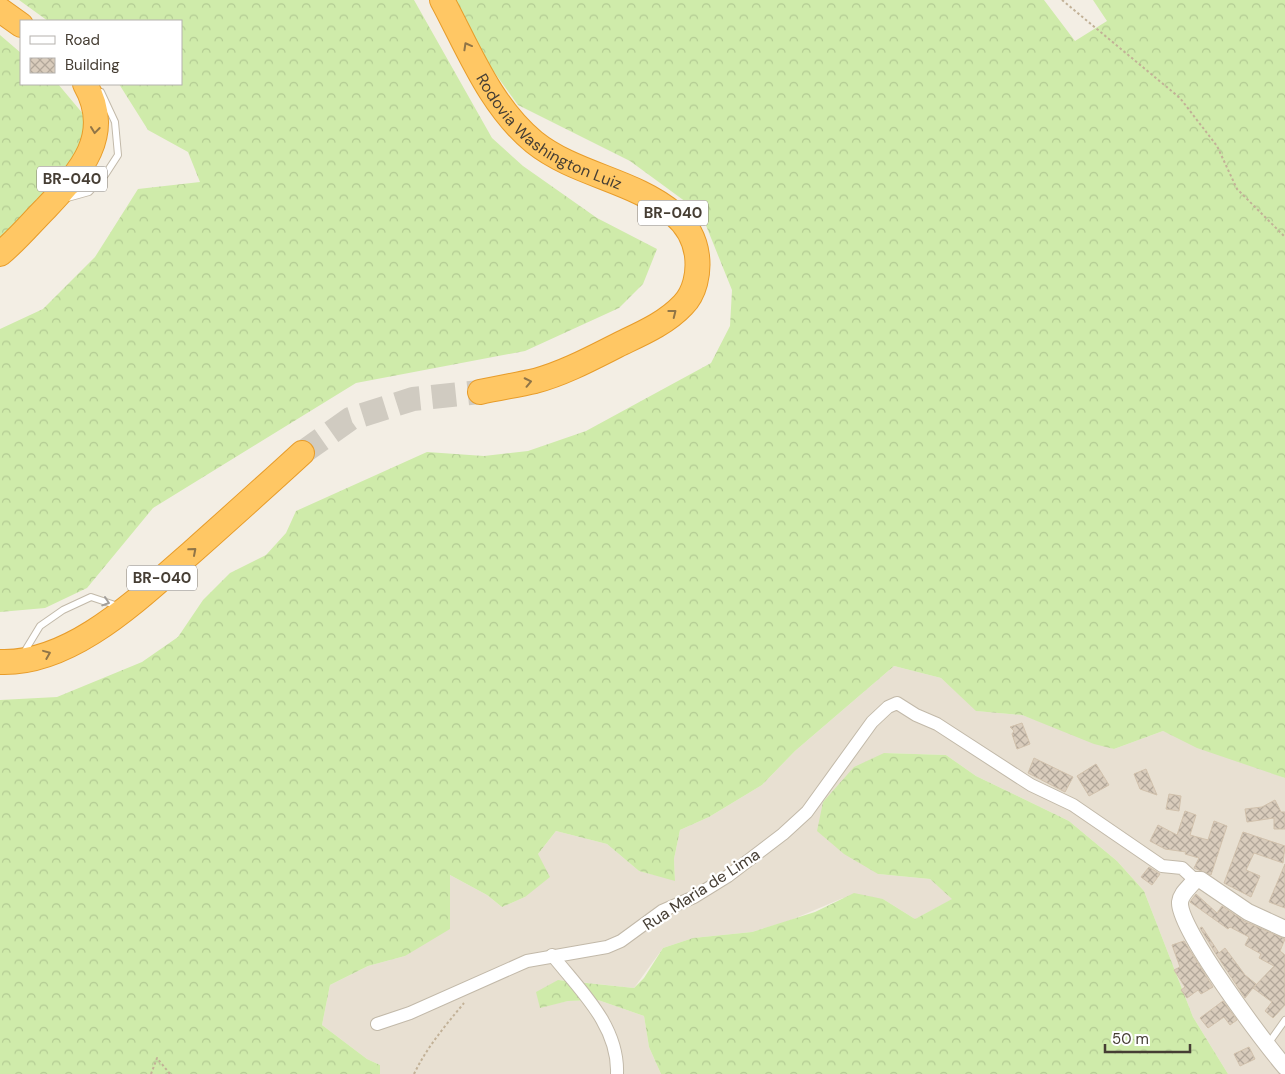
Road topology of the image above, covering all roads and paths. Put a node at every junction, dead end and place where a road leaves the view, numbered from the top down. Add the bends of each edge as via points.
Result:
1 (442, 0) edge
2 (1062, 0) edge
3 (0, 10) edge
4 (20, 24) edge
5 (86, 85) edge
6 (97, 85) edge
7 (52, 201) junction
8 (1285, 237) edge
9 (0, 254) edge
10 (480, 392) tunnel mouth
11 (302, 454) tunnel mouth
12 (127, 609) junction
13 (8, 663) edge
14 (1195, 880) junction
15 (1285, 929) edge
16 (552, 955) junction
17 (463, 988) junction
18 (1285, 1020) edge
19 (377, 1024) dead end
20 (1267, 1045) junction
21 (1285, 1067) edge
22 (151, 1074) edge
23 (170, 1074) edge
24 (414, 1074) edge
25 (618, 1074) edge

10 -> 1 highway, Rodovia Washington Luiz / BR-040 via 537,380 579,364 653,328 684,305 694,288 698,266 689,230 675,215 654,201 559,158 534,142 513,122 500,106
2 - 8 path via 1180,98 1217,146 1237,188
3 - 4 highway
5 -> 7 highway, BR-040 via 96,111 94,140 85,163
6 - 7 lane via 115,122 118,155 89,192
7 - 9 highway, BR-040
12 -> 11 highway, BR-040
13 -> 12 highway, BR-040 via 43,657
13 -> 12 lane via 40,626 63,610 91,597
14 - 15 street via 1209,884 1248,912
14 - 16 street, Rua Maria de Lima via 1182,868 1162,866 1073,805 1031,785 937,724 897,703 888,706 872,722 807,812 728,876 694,897 662,911 621,941 592,951
14 - 20 street via 1180,902 1182,914 1196,941
16 - 17 street, Rua Maria de Lima via 527,961
16 - 25 street via 612,1038
17 - 19 street, Rua Maria de Lima via 410,1013
17 - 24 path via 464,1003 422,1056
18 - 20 lane
20 - 21 street
22 - 23 path via 157,1058

